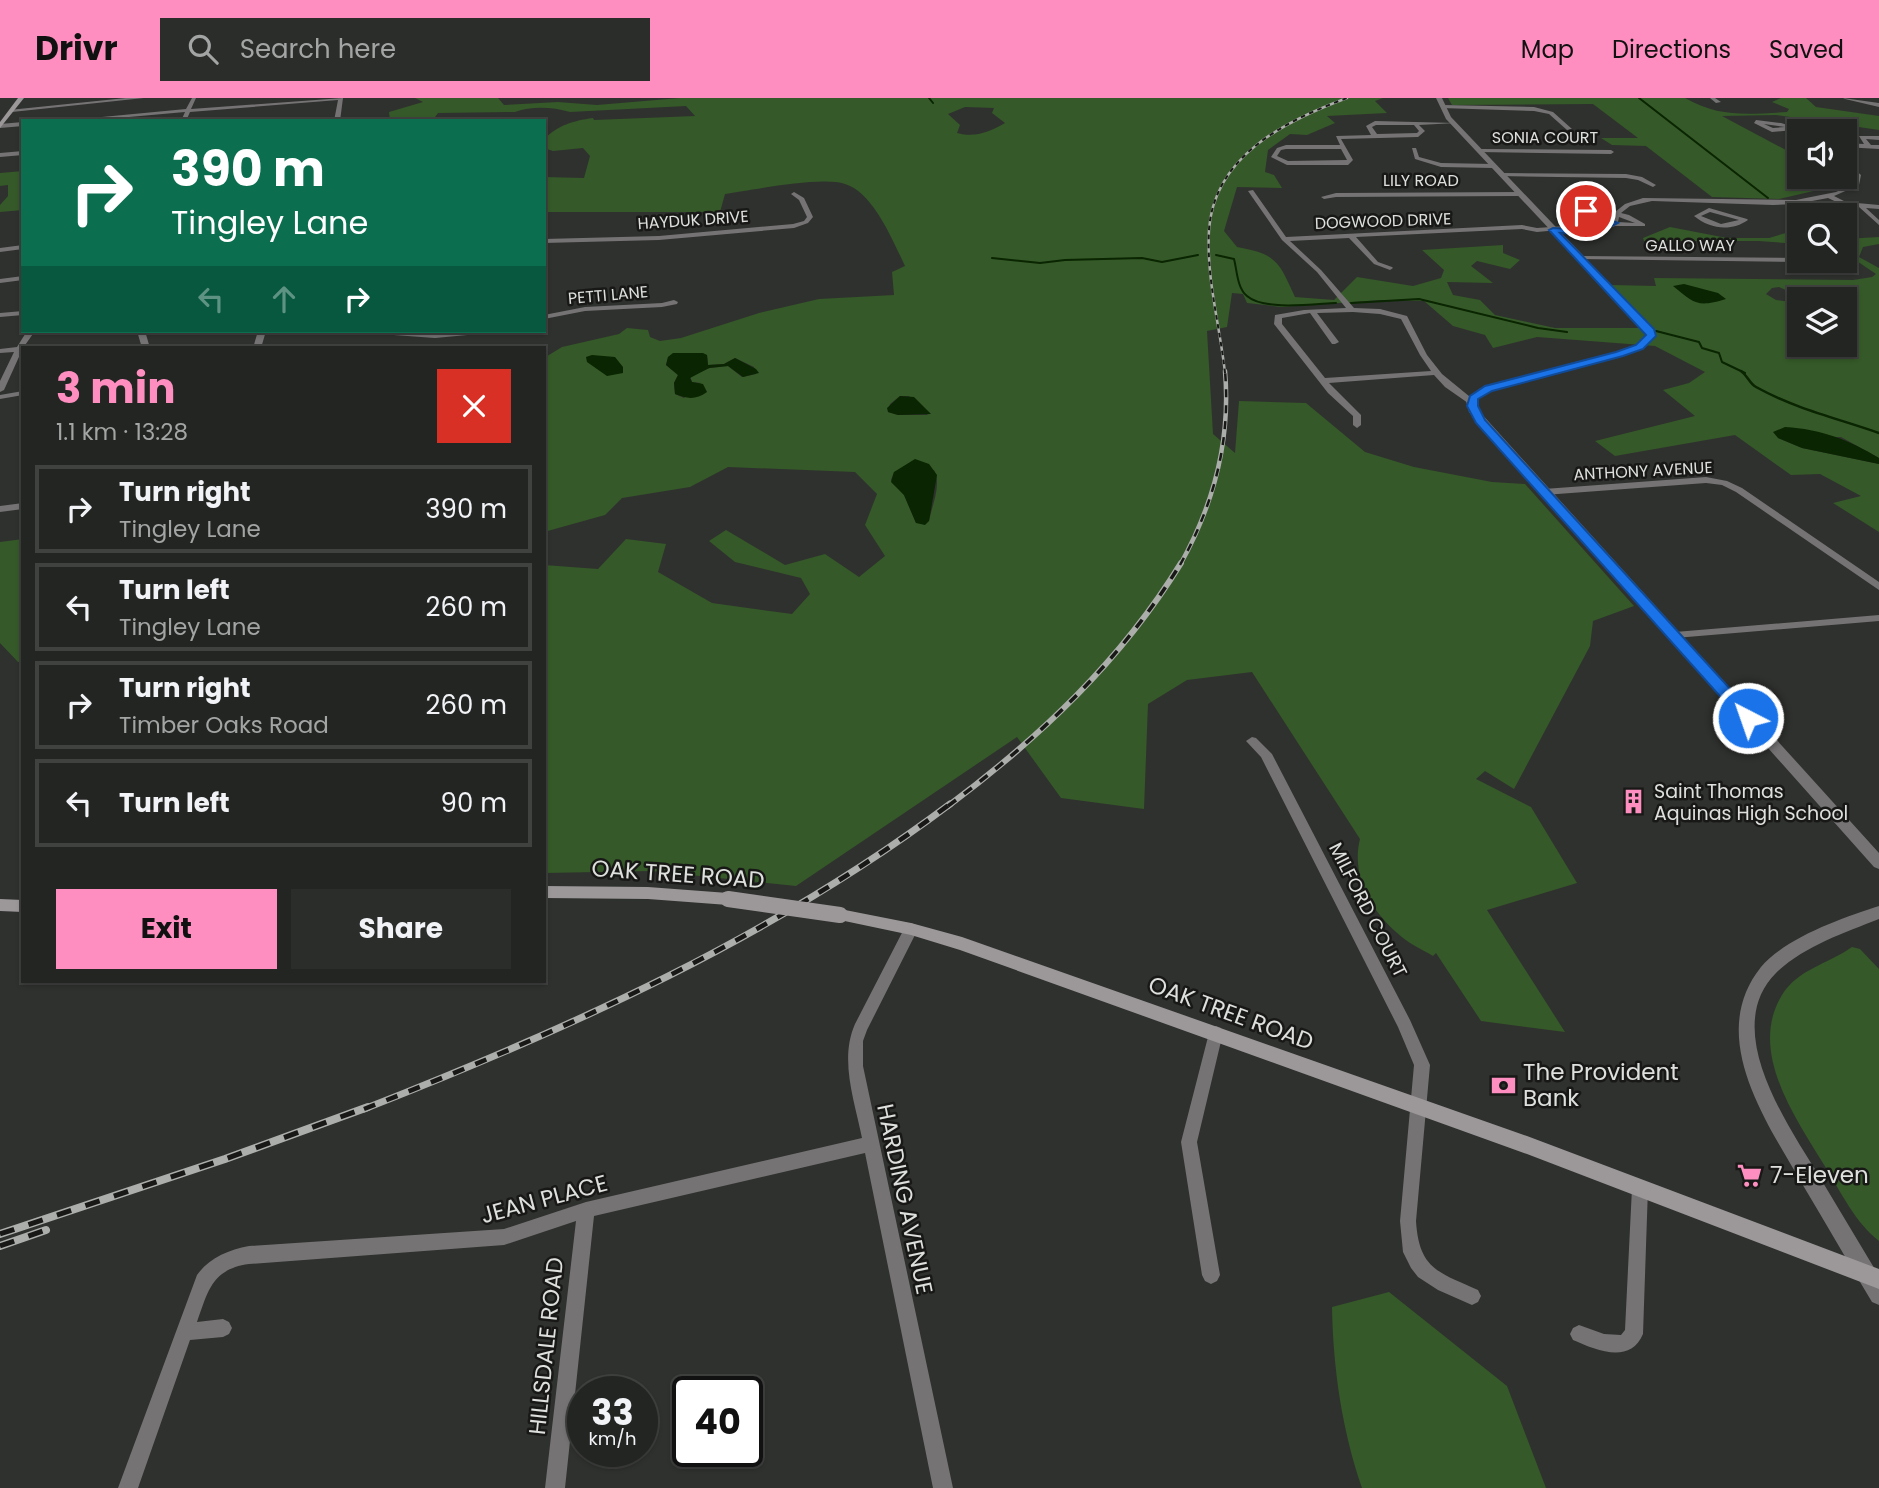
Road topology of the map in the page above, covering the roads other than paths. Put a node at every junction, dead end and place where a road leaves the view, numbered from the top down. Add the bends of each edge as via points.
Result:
1 (21, 98) edge
2 (79, 98) edge
3 (138, 98) edge
4 (194, 98) edge
5 (340, 98) edge
6 (1712, 98) edge
7 (1845, 98) edge
8 (1718, 102) dead end
9 (1441, 103) edge
10 (74, 104) junction
11 (1879, 105) edge
12 (247, 106) junction
13 (12, 110) junction
14 (187, 110) junction
15 (124, 118) edge
16 (104, 119) edge
17 (184, 119) edge
18 (242, 119) edge
19 (337, 119) edge
20 (1415, 123) junction
21 (1453, 123) junction
22 (21, 124) edge
23 (0, 126) edge
24 (1791, 127) joint
25 (1569, 129) dead end
26 (1376, 136) junction
27 (1879, 138) edge
28 (1857, 146) edge
29 (1869, 146) junction
30 (1342, 147) junction
31 (1879, 147) edge
32 (1414, 149) dead end
33 (1480, 151) junction
34 (1611, 152) dead end
35 (21, 153) edge
36 (0, 155) edge
37 (1493, 166) junction
38 (1502, 175) junction
39 (1653, 185) dead end
40 (1846, 189) edge
41 (1251, 191) dead end
42 (794, 194) dead end
43 (1519, 194) junction
44 (1828, 196) junction
45 (1324, 197) dead end
46 (1688, 200) junction
47 (1802, 200) junction
48 (1772, 202) junction
49 (1834, 203) edge
50 (1843, 203) edge
51 (1857, 206) edge
52 (1862, 207) junction
53 (1879, 207) edge
54 (1787, 210) edge
55 (1703, 211) junction
56 (1617, 214) junction
57 (1614, 223) junction
58 (1879, 223) edge
59 (1602, 229) joint
60 (1557, 230) junction
61 (1351, 236) junction
62 (1284, 239) junction
63 (546, 241) edge
64 (21, 247) edge
65 (0, 250) edge
66 (1580, 258) junction
67 (1787, 261) edge
68 (1390, 268) dead end
69 (21, 278) edge
70 (0, 281) edge
71 (674, 302) dead end
72 (1352, 310) junction
73 (1314, 312) junction
74 (21, 313) edge
75 (0, 315) edge
76 (546, 317) edge
77 (400, 333) edge
78 (462, 333) edge
79 (1335, 342) dead end
80 (21, 346) edge
81 (19, 349) junction
82 (0, 351) edge
83 (1436, 373) junction
84 (1323, 381) junction
85 (0, 390) edge
86 (21, 393) edge
87 (0, 397) edge
88 (1471, 401) junction
89 (1357, 425) dead end
90 (1544, 492) junction
91 (21, 506) edge
92 (0, 509) edge
93 (1879, 587) edge
94 (1879, 618) edge
95 (1675, 635) junction
96 (1252, 741) dead end
97 (1879, 863) edge
98 (546, 892) edge
99 (0, 905) edge
100 (21, 906) edge
101 (1879, 912) edge
102 (911, 929) junction
103 (1216, 1033) junction
104 (1420, 1107) junction
105 (1189, 1142) joint
106 (870, 1144) junction
107 (1640, 1188) junction
108 (586, 1210) junction
109 (1211, 1275) dead end
110 (1872, 1276) edge
111 (1879, 1294) edge
112 (1472, 1296) dead end
113 (223, 1328) dead end
114 (185, 1332) junction
115 (1579, 1334) dead end
116 (128, 1488) edge
117 (555, 1488) edge
118 (943, 1488) edge

1 - 13 main road
2 - 10 street
3 - 10 street
4 - 14 street
5 - 12 street
5 - 19 street
6 - 8 street
7 - 11 street
9 - 21 street
9 - 25 street via 1534,108 1551,113
10 - 13 street
12 - 14 street
12 - 18 street
13 - 23 main road
14 - 15 street
14 - 17 street
15 - 16 street
20 - 21 street
20 - 26 street via 1422,131 1418,135
20 - 26 street via 1371,123
21 - 33 street
22 - 23 street
24 - 24 street via 1772,130 1756,122
26 - 30 street via 1340,136
27 - 29 street via 1861,137
28 - 29 street
29 - 31 street
30 - 30 street via 1286,147 1274,158 1287,163 1348,163
32 - 37 street via 1417,158 1432,164
33 - 34 street, SONIA COURT
33 - 37 street
35 - 36 street
37 - 38 street
38 - 39 street via 1626,176
38 - 43 street
40 - 44 street
41 - 62 street
42 - 63 street, HAYDUK DRIVE via 802,199 810,217 794,226 659,238
43 - 45 street, LILY ROAD
43 - 60 street
44 - 47 street
44 - 50 street
46 - 48 street
46 - 55 street
46 - 56 street via 1647,200
47 - 48 street
47 - 49 street
48 - 54 street
51 - 52 street
52 - 53 street
52 - 58 street
55 - 55 street via 1697,216 1716,225 1732,227 1745,220
56 - 57 street
56 - 57 street via 1643,225
56 - 57 street via 1584,212
57 - 59 street
59 - 60 street, DOGWOOD DRIVE via 1586,233
60 - 61 street, DOGWOOD DRIVE
60 - 66 street
61 - 62 street, DOGWOOD DRIVE
61 - 68 street via 1376,263
62 - 72 street
64 - 65 street
66 - 67 street, GALLO WAY
66 - 88 street via 1650,331 1647,342 1620,354 1489,388
69 - 70 street
71 - 76 street, PETTI LANE
72 - 73 street
72 - 83 street via 1381,309 1401,316
73 - 79 street
73 - 84 street via 1285,314 1276,321
74 - 75 street
77 - 78 street
80 - 81 street
81 - 82 street
81 - 85 street
83 - 84 street
83 - 88 street via 1452,391
84 - 89 street via 1357,415
86 - 87 street
88 - 90 street via 1480,421
90 - 93 street, ANTHONY AVENUE via 1706,480 1724,483
90 - 95 street
91 - 92 street
94 - 95 street
95 - 97 street
96 - 104 street, MILFORD COURT via 1266,754 1405,1024 1422,1065
98 - 102 main road, OAK TREE ROAD, bridge via 728,899
99 - 100 main road
101 - 110 street via 1774,964 1754,991 1747,1024 1750,1063 1760,1093
102 - 103 main road, OAK TREE ROAD
102 - 106 street, HARDING AVENUE via 856,1041 855,1066
103 - 104 main road, OAK TREE ROAD
103 - 105 street
104 - 107 main road, OAK TREE ROAD
104 - 112 street, MILFORD COURT via 1408,1239 1413,1258 1421,1271
105 - 109 street
106 - 108 street, JEAN PLACE
106 - 118 street, HARDING AVENUE
107 - 110 main road, OAK TREE ROAD
107 - 115 street via 1634,1334 1625,1344
108 - 114 street, JEAN PLACE via 518,1234 489,1239 242,1256 207,1274
108 - 117 street, HILLSDALE ROAD
110 - 111 street
113 - 114 street
114 - 116 street

